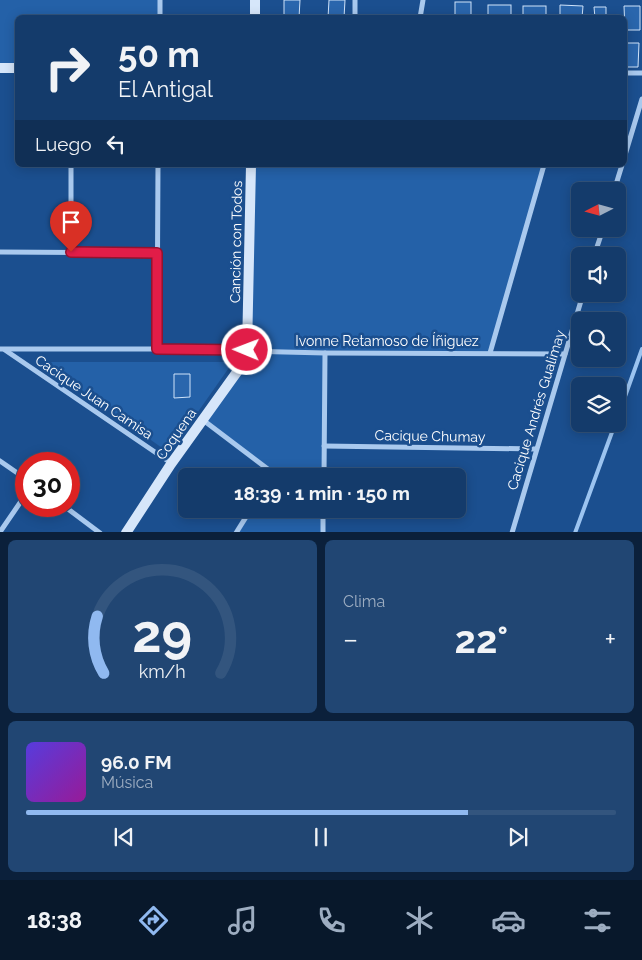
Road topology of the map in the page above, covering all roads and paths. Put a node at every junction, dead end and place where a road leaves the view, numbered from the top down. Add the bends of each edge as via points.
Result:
1 (160, 0) edge
2 (255, 0) edge
3 (355, 0) edge
4 (424, 0) edge
5 (160, 15) edge
6 (255, 15) edge
7 (355, 15) edge
8 (421, 15) edge
9 (0, 68) edge
10 (15, 68) edge
11 (627, 73) edge
12 (642, 73) edge
13 (642, 99) edge
14 (627, 148) edge
15 (71, 167) edge
16 (158, 167) edge
17 (251, 167) edge
18 (543, 167) edge
19 (621, 167) edge
20 (617, 182) edge
21 (0, 252) edge
22 (71, 252) junction
23 (157, 253) junction
24 (581, 302) edge
25 (2, 349) edge
26 (157, 349) junction
27 (247, 350) junction
28 (490, 352) junction
29 (325, 353) junction
30 (565, 354) junction
31 (202, 420) junction
32 (324, 446) junction
33 (536, 448) junction
34 (0, 461) edge
35 (172, 464) junction
36 (263, 468) edge
37 (324, 468) edge
38 (15, 472) edge
39 (15, 510) edge
40 (79, 517) edge
41 (245, 518) edge
42 (323, 518) edge
43 (0, 532) edge
44 (100, 532) edge
45 (126, 532) edge
46 (236, 532) edge
47 (322, 532) edge
48 (512, 532) edge

1 - 5 street
2 - 6 street
3 - 7 street
4 - 8 street
9 - 10 street
11 - 12 street
13 - 14 street
15 - 22 street
16 - 23 street
17 - 27 street, Canción con Todos
18 - 28 street
19 - 20 street
21 - 22 street
22 - 23 street
23 - 26 street
24 - 30 street, Cacique Andrés Gualimay
25 - 26 street, Ivonne Retamoso de Íñiguez
25 - 35 street, Cacique Juan Camisa
26 - 27 street, Ivonne Retamoso de Íñiguez
27 - 29 street, Ivonne Retamoso de Íñiguez
27 - 31 street, Coquena via 235,377
28 - 29 street, Ivonne Retamoso de Íñiguez
28 - 30 street, Ivonne Retamoso de Íñiguez
29 - 32 street
30 - 33 street, Cacique Andrés Gualimay
31 - 35 street, Coquena
31 - 36 street
32 - 33 street, Cacique Chumay
32 - 37 street
33 - 48 street, Cacique Andrés Gualimay
34 - 38 street
35 - 45 street, Coquena
39 - 43 street
40 - 44 street
41 - 46 street
42 - 47 street

